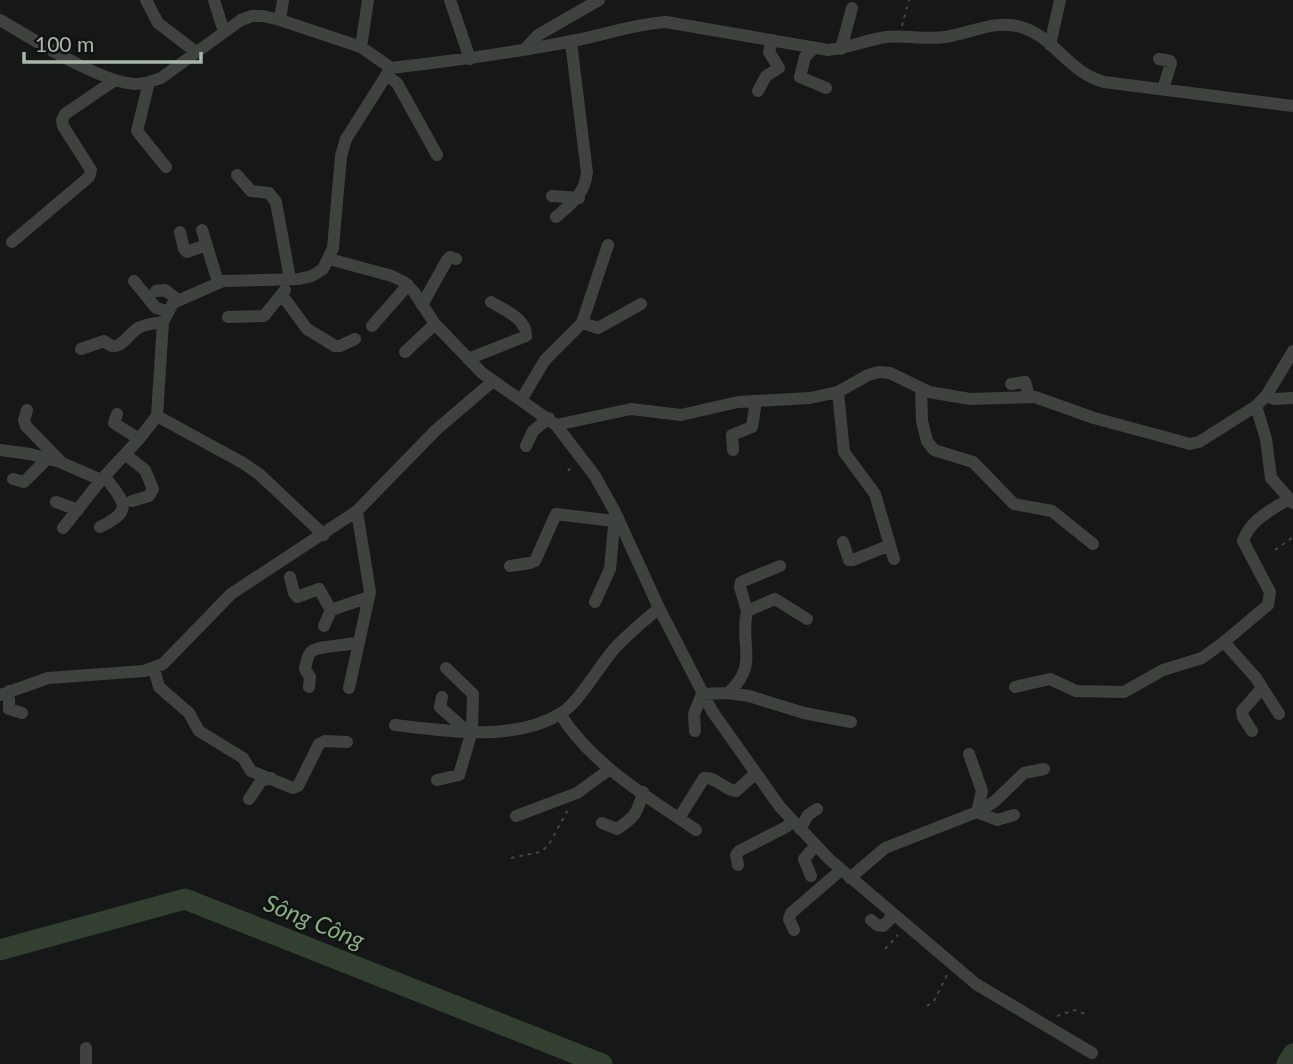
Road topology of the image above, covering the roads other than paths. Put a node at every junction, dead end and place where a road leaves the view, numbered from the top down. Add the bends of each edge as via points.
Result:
1 (146, 0) edge
2 (214, 0) edge
3 (283, 0) edge
4 (368, 0) edge
5 (450, 0) edge
6 (599, 0) edge
7 (1059, 0) edge
8 (852, 8) dead end
9 (0, 20) edge
10 (280, 20) junction
11 (225, 32) junction
12 (772, 40) junction
13 (571, 42) junction
14 (1050, 44) junction
15 (360, 47) junction
16 (814, 48) junction
17 (525, 49) junction
18 (841, 49) junction
19 (196, 52) junction
20 (470, 59) junction
21 (1159, 59) dead end
22 (389, 71) junction
23 (115, 80) junction
24 (149, 82) junction
25 (826, 88) dead end
26 (1163, 89) junction
27 (758, 91) dead end
28 (1293, 106) edge
29 (437, 155) dead end
30 (166, 167) dead end
31 (237, 175) dead end
32 (552, 195) dead end
33 (579, 198) junction
34 (556, 216) dead end
35 (202, 230) dead end
36 (180, 232) dead end
37 (12, 242) dead end
38 (206, 245) junction
39 (608, 245) dead end
40 (456, 259) dead end
41 (329, 260) junction
42 (292, 279) junction
43 (134, 281) dead end
44 (218, 282) junction
45 (408, 285) junction
46 (156, 291) dead end
47 (282, 295) junction
48 (178, 300) junction
49 (491, 302) dead end
50 (641, 304) dead end
51 (422, 305) junction
52 (165, 317) junction
53 (228, 317) dead end
54 (582, 323) junction
55 (435, 324) junction
56 (372, 327) dead end
57 (355, 339) dead end
58 (81, 349) dead end
59 (1293, 351) edge
60 (405, 352) dead end
61 (468, 359) junction
62 (492, 382) junction
63 (1011, 384) dead end
64 (921, 389) junction
65 (838, 392) junction
66 (1029, 396) junction
67 (1293, 398) edge
68 (521, 400) junction
69 (755, 401) junction
70 (1261, 401) junction
71 (27, 410) dead end
72 (117, 415) dead end
73 (157, 416) junction
74 (553, 421) junction
75 (139, 439) junction
76 (526, 446) dead end
77 (0, 450) edge
78 (733, 450) dead end
79 (126, 455) junction
80 (54, 460) junction
81 (13, 479) dead end
82 (103, 479) junction
83 (132, 501) dead end
84 (1291, 501) edge
85 (56, 502) dead end
86 (78, 510) junction
87 (357, 511) junction
88 (615, 516) junction
89 (100, 527) dead end
90 (63, 528) dead end
91 (324, 534) junction
92 (843, 542) dead end
93 (1093, 544) dead end
94 (890, 545) junction
95 (894, 559) dead end
96 (510, 566) dead end
97 (780, 566) dead end
98 (290, 577) dead end
99 (369, 597) junction
100 (595, 602) dead end
101 (659, 608) junction
102 (331, 610) junction
103 (747, 611) junction
104 (807, 619) dead end
105 (324, 626) dead end
106 (359, 642) junction
107 (1224, 642) junction
108 (446, 668) dead end
109 (154, 669) junction
110 (309, 687) dead end
111 (1015, 687) dead end
112 (349, 688) dead end
113 (1262, 688) junction
114 (4, 693) edge
115 (728, 693) junction
116 (702, 694) junction
117 (442, 698) dead end
118 (22, 713) dead end
119 (560, 714) junction
120 (1279, 714) dead end
121 (852, 722) dead end
122 (395, 725) dead end
123 (470, 731) junction
124 (695, 731) dead end
125 (1252, 731) dead end
126 (347, 742) dead end
127 (969, 754) dead end
128 (610, 769) junction
129 (1044, 769) dead end
130 (755, 774) junction
131 (271, 778) junction
132 (437, 780) dead end
133 (642, 792) junction
134 (248, 799) dead end
135 (817, 809) dead end
136 (977, 811) junction
137 (1014, 815) dead end
138 (516, 816) dead end
139 (679, 818) junction
140 (602, 823) dead end
141 (797, 825) junction
142 (696, 830) dead end
143 (816, 845) junction
144 (738, 865) dead end
145 (846, 874) junction
146 (811, 876) dead end
147 (894, 915) junction
148 (871, 920) dead end
149 (794, 930) dead end
150 (86, 1048) dead end
151 (1092, 1053) dead end
152 (86, 1064) edge

1 - 19 street via 158,23
2 - 11 street
3 - 10 street
4 - 15 street
5 - 20 street
6 - 17 street via 538,35
7 - 14 street
8 - 18 street
9 - 23 street
10 - 11 street via 252,16
10 - 15 street
11 - 19 street
12 - 13 street via 666,22
12 - 16 street
12 - 27 street via 769,52 779,68 766,76
13 - 17 street
13 - 33 street via 587,173
14 - 18 street via 1008,24 947,37 883,38
14 - 26 street via 1091,78
15 - 22 street
16 - 18 street
16 - 25 street via 800,76
17 - 20 street
19 - 24 street
20 - 22 street
21 - 26 street via 1171,63
22 - 29 street
22 - 41 street via 346,139
23 - 24 street
23 - 37 street via 62,120 91,170 89,177
24 - 30 street via 137,131
26 - 28 street
31 - 42 street via 251,191 269,193 276,202
32 - 33 street
33 - 34 street
35 - 38 street
36 - 38 street via 187,252
38 - 44 street
39 - 54 street
40 - 51 street via 447,260
41 - 42 street via 312,276
41 - 45 street via 392,276
42 - 44 street
42 - 47 street
43 - 52 street
44 - 48 street
45 - 51 street
45 - 56 street
46 - 48 street via 165,290
47 - 53 street via 264,316
47 - 57 street via 307,329 335,346
48 - 52 street
49 - 61 street via 523,324 526,336
50 - 54 street via 598,328
51 - 55 street
52 - 58 street via 138,328 118,347 104,341
52 - 73 street
54 - 68 street via 545,360
55 - 60 street
55 - 61 street
59 - 70 street
61 - 62 street
62 - 68 street
62 - 87 street via 436,430
63 - 66 street via 1026,382
64 - 65 street via 901,377 879,372
64 - 66 street via 978,400
64 - 93 street via 922,421 934,450 973,462 1009,501 1052,511
65 - 69 street
65 - 94 street via 844,453 875,494
66 - 70 street via 1190,444
67 - 70 street
68 - 74 street
69 - 74 street via 681,415 631,409
69 - 78 street via 752,427 732,435
70 - 84 street via 1271,478
71 - 80 street via 26,426
72 - 75 street via 114,423
73 - 75 street
73 - 91 street via 259,474
74 - 76 street via 533,431
74 - 88 street via 595,476
75 - 79 street
77 - 80 street
79 - 82 street
79 - 83 street via 145,470 153,489 149,496
80 - 81 street via 24,482
80 - 82 street
82 - 86 street
82 - 89 street via 122,499 123,507 118,518
84 - 107 street via 1255,521 1246,532 1243,541 1270,600
85 - 86 street
86 - 90 street
87 - 91 street
87 - 99 street
88 - 96 street via 556,514 535,561
88 - 100 street via 610,569
88 - 101 street
91 - 109 street via 231,594
92 - 94 street via 849,560
94 - 95 street
97 - 103 street via 741,582
98 - 102 street via 297,597 319,589
99 - 102 street
99 - 106 street
101 - 116 street
101 - 119 street via 614,649
102 - 105 street
103 - 104 street via 775,599
103 - 115 street via 743,624 748,664
106 - 110 street via 316,648 310,653 305,669
106 - 112 street
107 - 111 street via 1202,658 1163,670 1124,692 1076,691 1050,678
107 - 113 street
108 - 123 street via 472,694
109 - 114 street via 48,678
109 - 131 street via 159,687 189,713 199,731 243,758 251,771
113 - 120 street
113 - 125 street via 1242,712
114 - 118 street via 9,709
115 - 116 street
115 - 121 street
116 - 124 street via 694,714
116 - 130 street
117 - 123 street via 442,709
119 - 123 street via 525,729
119 - 128 street
122 - 123 street
123 - 132 street via 459,775
126 - 131 street via 319,744 298,786
127 - 136 street via 982,791
128 - 133 street
128 - 138 street via 577,793
129 - 136 street via 1024,773 994,802
130 - 139 street via 736,792 704,778
130 - 141 street
131 - 134 street via 261,781
133 - 139 street
133 - 140 street via 633,818 617,829
135 - 141 street
136 - 137 street via 997,820
136 - 145 street via 894,843
139 - 142 street
141 - 143 street
141 - 144 street via 739,851
143 - 145 street
143 - 146 street via 804,859
145 - 147 street
145 - 149 street via 791,913
147 - 148 street via 883,926
147 - 151 street via 987,991
150 - 152 street

